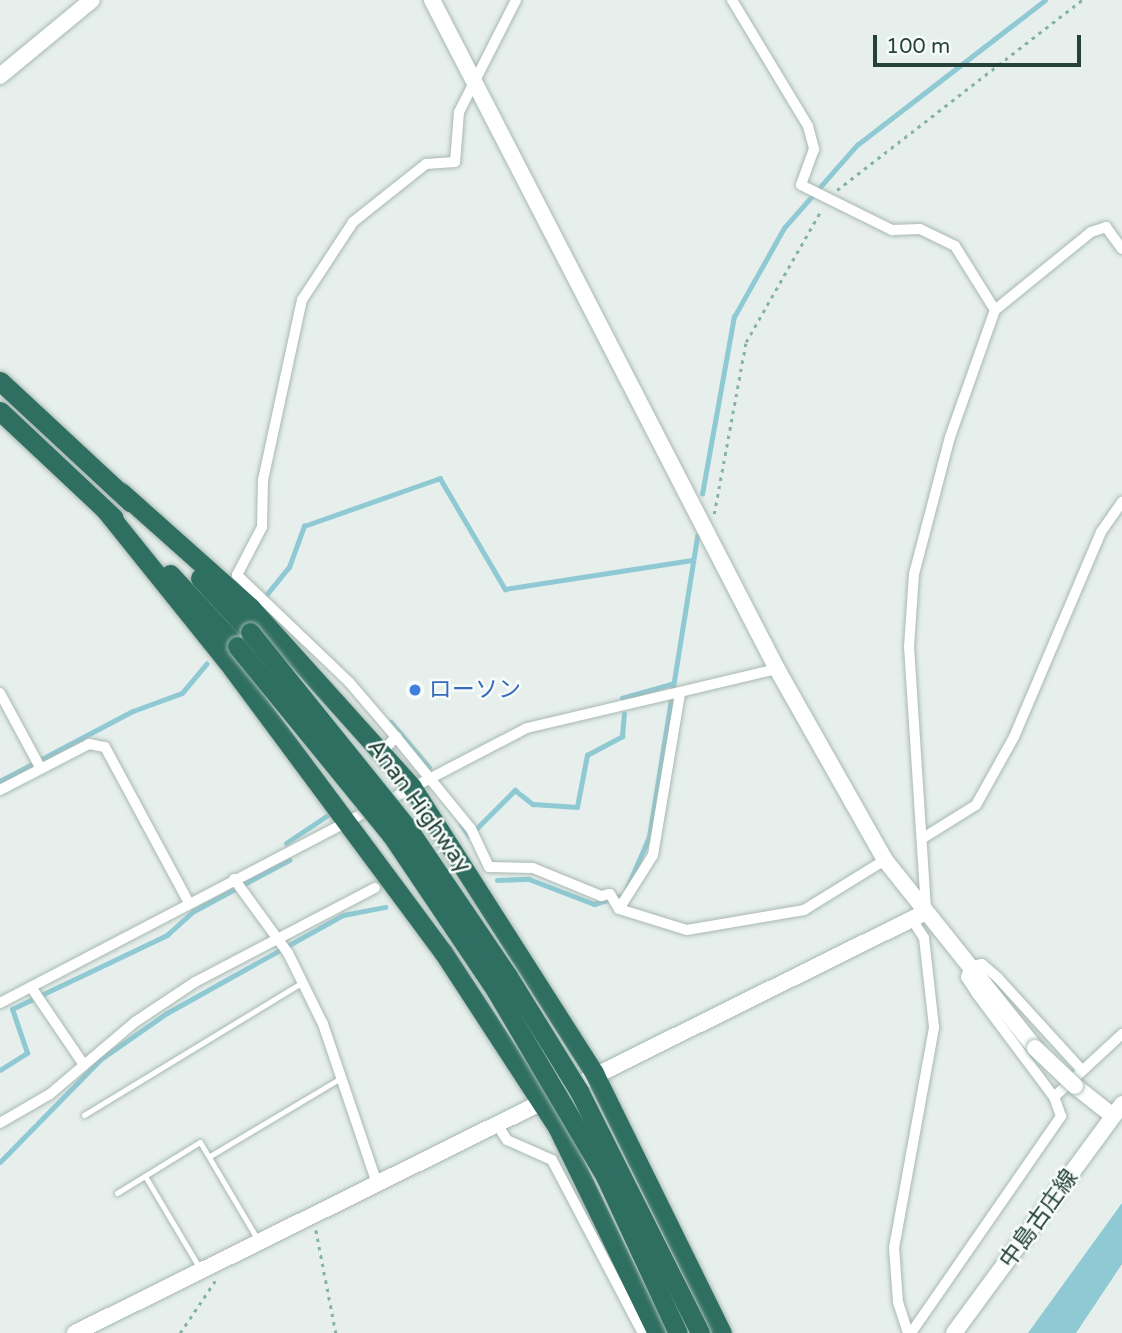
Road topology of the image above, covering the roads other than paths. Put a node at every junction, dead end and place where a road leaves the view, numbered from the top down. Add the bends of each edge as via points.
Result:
1 (92, 0) edge
2 (432, 0) edge
3 (516, 0) edge
4 (732, 0) edge
5 (0, 76) edge
6 (473, 83) junction
7 (1122, 249) edge
8 (995, 310) junction
9 (0, 381) edge
10 (0, 411) edge
11 (121, 492) junction
12 (1122, 502) edge
13 (106, 511) junction
14 (243, 639) junction
15 (777, 669) junction
16 (0, 693) edge
17 (673, 694) junction
18 (396, 737) junction
19 (382, 752) junction
20 (38, 764) junction
21 (431, 777) junction
22 (412, 787) junction
23 (0, 790) edge
24 (343, 823) junction
25 (922, 838) junction
26 (885, 860) junction
27 (238, 884) junction
28 (375, 888) dead end
29 (189, 903) junction
30 (616, 904) junction
31 (918, 915) junction
32 (281, 941) junction
33 (970, 966) junction
34 (303, 982) junction
35 (34, 994) junction
36 (0, 1003) edge
37 (1122, 1034) edge
38 (84, 1065) junction
39 (1080, 1068) junction
40 (594, 1073) junction
41 (341, 1078) junction
42 (1054, 1097) junction
43 (540, 1100) junction
44 (1118, 1110) edge
45 (84, 1115) dead end
46 (0, 1123) edge
47 (496, 1123) junction
48 (210, 1156) junction
49 (145, 1176) junction
50 (376, 1181) junction
51 (117, 1193) dead end
52 (258, 1240) junction
53 (199, 1267) junction
54 (75, 1333) edge
55 (643, 1333) edge
56 (657, 1333) edge
57 (678, 1333) edge
58 (700, 1333) edge
59 (722, 1333) edge
60 (910, 1333) edge
61 (954, 1333) edge

1 - 5 street
2 - 6 street
3 - 6 street
4 - 8 street via 808,126 814,149 801,185 892,230 920,229 955,246
6 - 15 street
6 - 18 street via 459,111 455,162 426,164 353,222 302,300 263,480 262,527 236,575 349,682
7 - 8 street via 1106,227 1091,232
8 - 25 street via 950,437 915,574 909,648
9 - 11 highway, Anan Highway
10 - 13 highway, Anan Highway
11 - 14 highway, Anan Highway
11 - 19 highway via 250,607
12 - 25 street via 1101,532 1014,737 976,805
13 - 14 highway, Anan Highway
13 - 24 highway via 226,660
14 - 57 highway, Anan Highway, bridge via 392,836 496,991 605,1176
14 - 58 highway, Anan Highway, bridge via 399,817 508,976 584,1102
15 - 17 street
15 - 26 street
16 - 20 street
17 - 21 street via 527,728
17 - 30 street via 653,855
18 - 19 street
18 - 21 street
19 - 22 highway
20 - 23 street
20 - 29 street via 89,744 105,747
21 - 22 street
21 - 30 street via 474,833 489,867 533,868
22 - 24 street
22 - 40 highway
24 - 27 street
24 - 43 highway via 443,952
25 - 31 street
26 - 30 street via 804,910 687,930
26 - 31 street
27 - 29 street
27 - 32 street
28 - 32 street
29 - 35 street
31 - 33 street
31 - 40 street
31 - 60 street via 934,1027 894,1248 898,1302
32 - 34 street
32 - 38 street via 195,982
33 - 39 street via 982,964 998,978
33 - 42 street via 966,977
33 - 44 street, bridge via 1035,1048 1075,1086
34 - 41 street
34 - 45 lane
35 - 36 street
35 - 38 street
37 - 39 street via 1101,1060
38 - 46 street
39 - 42 street
40 - 43 street
40 - 59 highway via 685,1249
41 - 48 lane
41 - 50 street
42 - 60 street via 1060,1116
43 - 47 street
43 - 56 highway
44 - 61 street, 中島古庄線
47 - 50 street
47 - 55 street via 507,1140 552,1160
48 - 49 lane via 200,1142
48 - 52 lane
49 - 51 lane
49 - 53 lane
50 - 52 street
52 - 53 street
53 - 54 street

